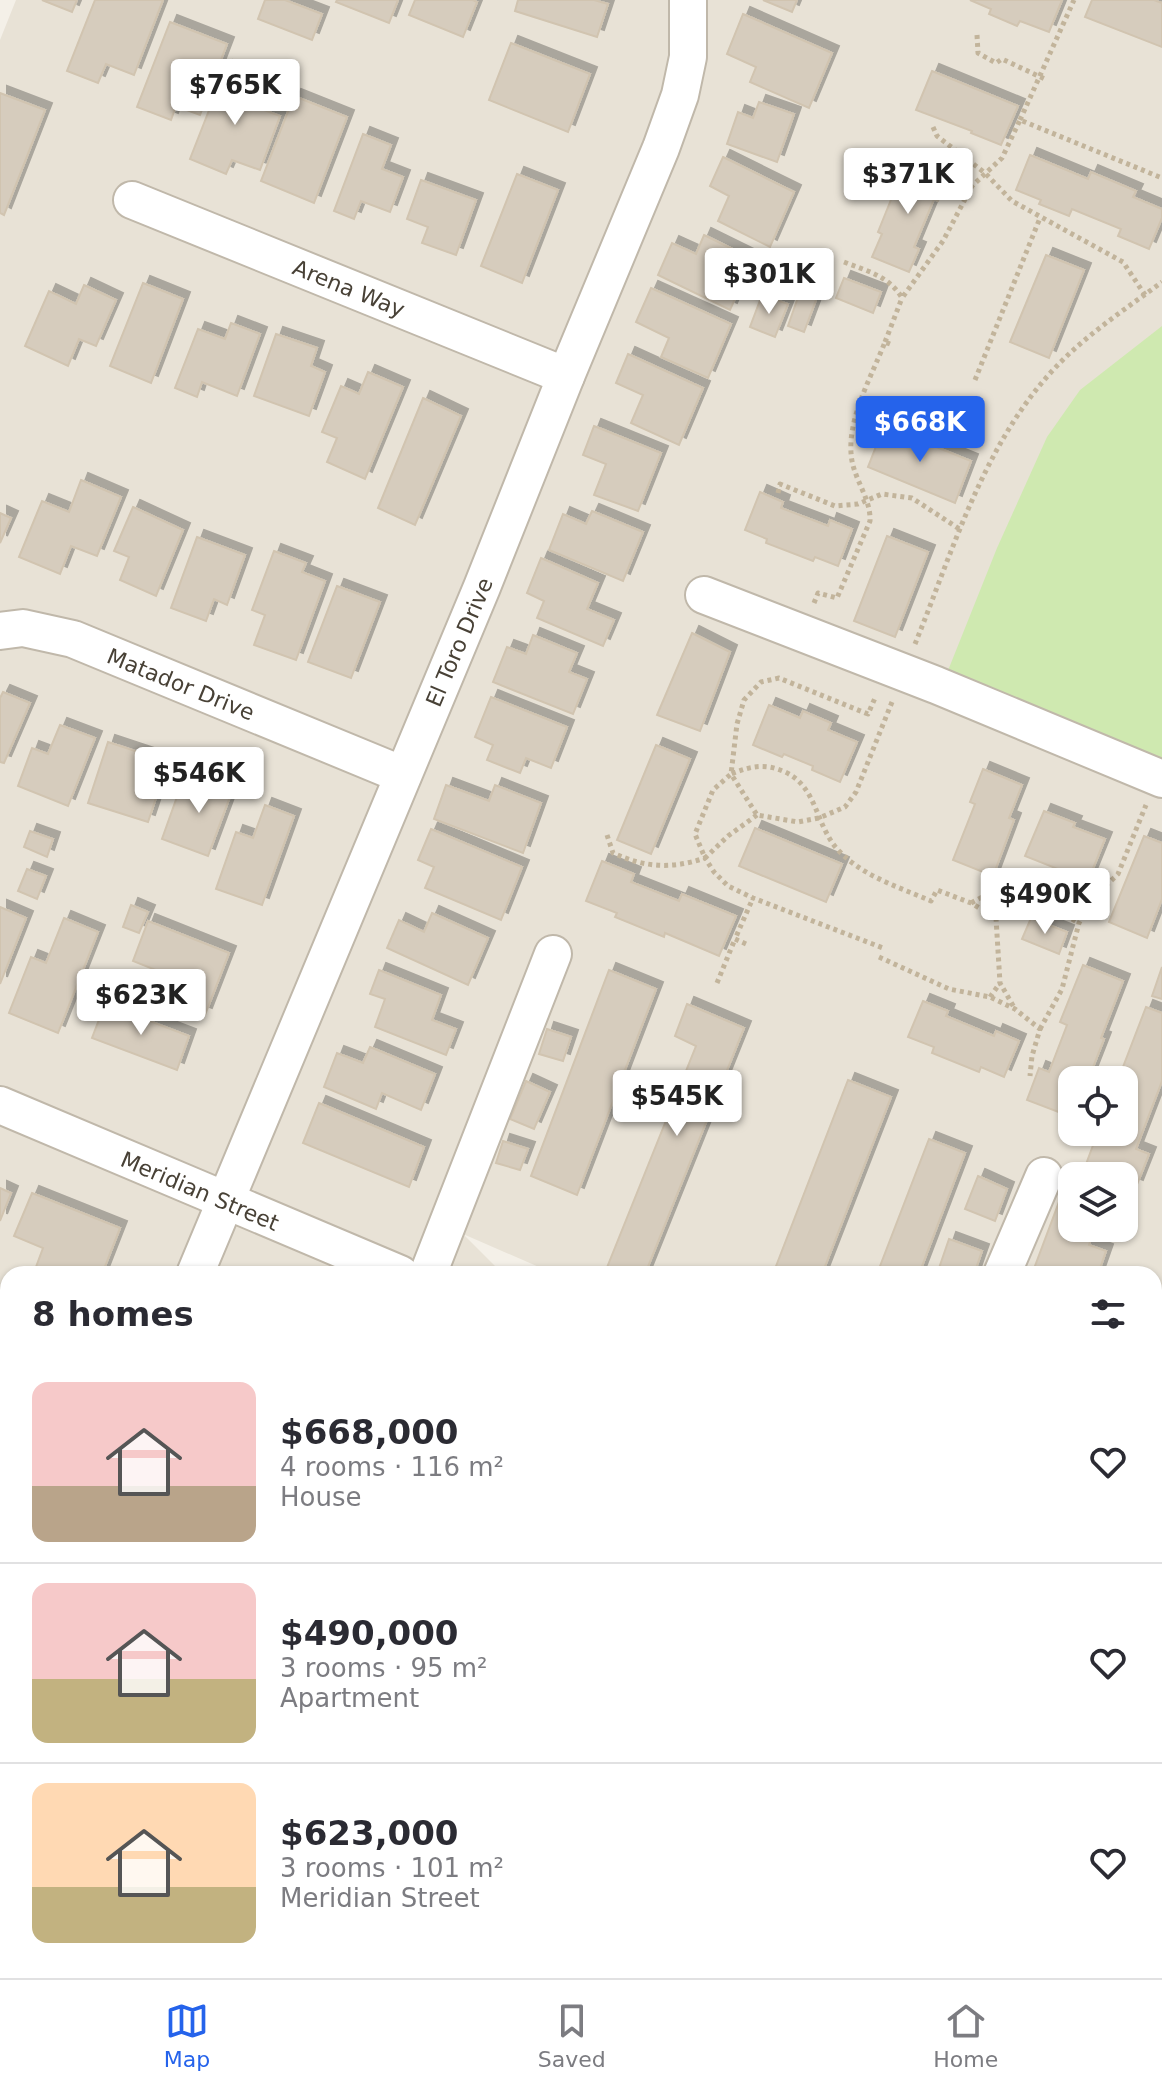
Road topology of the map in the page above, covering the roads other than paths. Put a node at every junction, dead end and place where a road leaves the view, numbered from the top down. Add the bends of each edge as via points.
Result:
1 (688, 0) edge
2 (132, 200) dead end
3 (566, 376) junction
4 (704, 595) dead end
5 (0, 631) edge
6 (403, 775) junction
7 (1159, 778) edge
8 (553, 954) dead end
9 (0, 1105) edge
10 (1044, 1176) dead end
11 (226, 1203) junction
12 (198, 1266) edge
13 (380, 1266) edge
14 (431, 1266) edge
15 (1005, 1266) edge

1 - 3 street, El Toro Drive via 688,57 680,95
2 - 3 street, Arena Way
3 - 6 street, El Toro Drive
4 - 7 street
5 - 6 street, Matador Drive via 23,628 73,639
6 - 11 street, El Toro Drive
8 - 14 street
9 - 11 street, Meridian Street
10 - 15 street
11 - 12 street, El Toro Drive
11 - 13 street, Meridian Street

